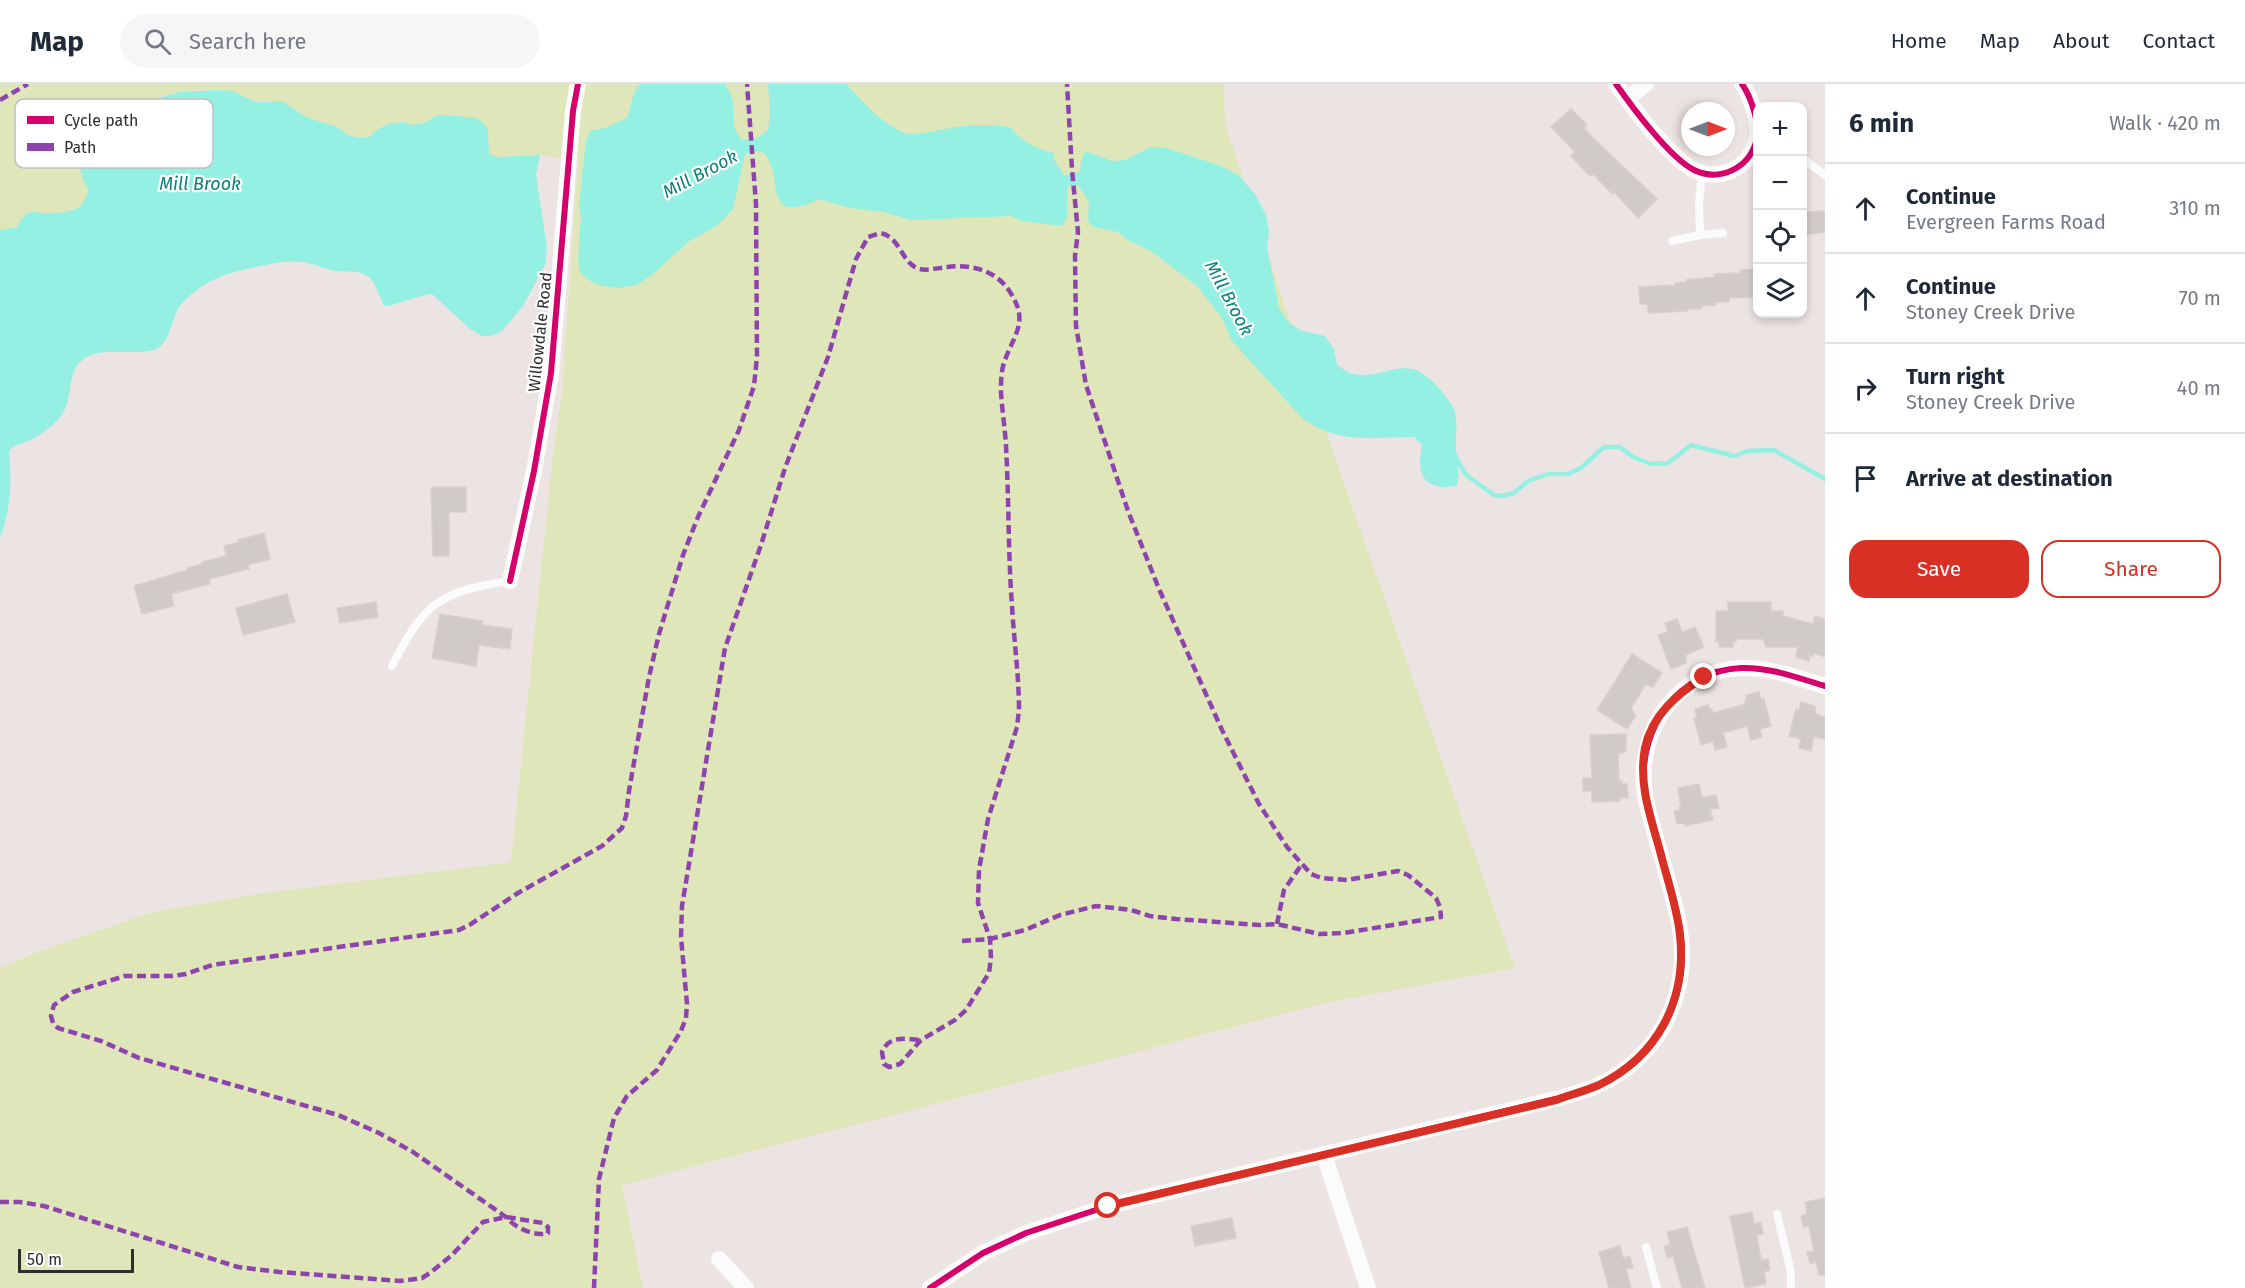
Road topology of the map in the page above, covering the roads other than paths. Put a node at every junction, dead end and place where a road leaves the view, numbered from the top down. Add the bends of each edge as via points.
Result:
1 (578, 84) edge
2 (1616, 84) edge
3 (1646, 84) edge
4 (1745, 85) edge
5 (1627, 99) junction
6 (1753, 110) edge
7 (1753, 147) edge
8 (1807, 161) edge
9 (1702, 173) junction
10 (1825, 175) edge
11 (1723, 233) dead end
12 (1700, 235) junction
13 (1672, 241) dead end
14 (510, 581) joint
15 (392, 666) dead end
16 (1825, 686) edge
17 (1324, 1155) junction
18 (1777, 1214) dead end
19 (1646, 1246) dead end
20 (719, 1259) dead end
21 (746, 1288) edge
22 (930, 1288) edge
23 (1368, 1288) edge
24 (1657, 1288) edge
25 (1791, 1288) edge

1 - 14 street, Willowdale Road via 551,373
2 - 5 street
3 - 5 street
4 - 6 street
5 - 9 street via 1677,157
7 - 9 street via 1735,170 1718,175
8 - 10 lane
9 - 12 lane
11 - 12 lane
12 - 13 lane
14 - 15 lane via 469,589 435,603 404,642
16 - 17 street via 1768,670 1715,672 1663,710 1650,733 1645,747 1644,789 1677,916 1682,965 1674,1006 1650,1044 1627,1067 1581,1092 1556,1100
17 - 22 street via 1108,1206 1055,1223 982,1253
17 - 23 street
18 - 25 lane
19 - 24 lane
20 - 21 street

